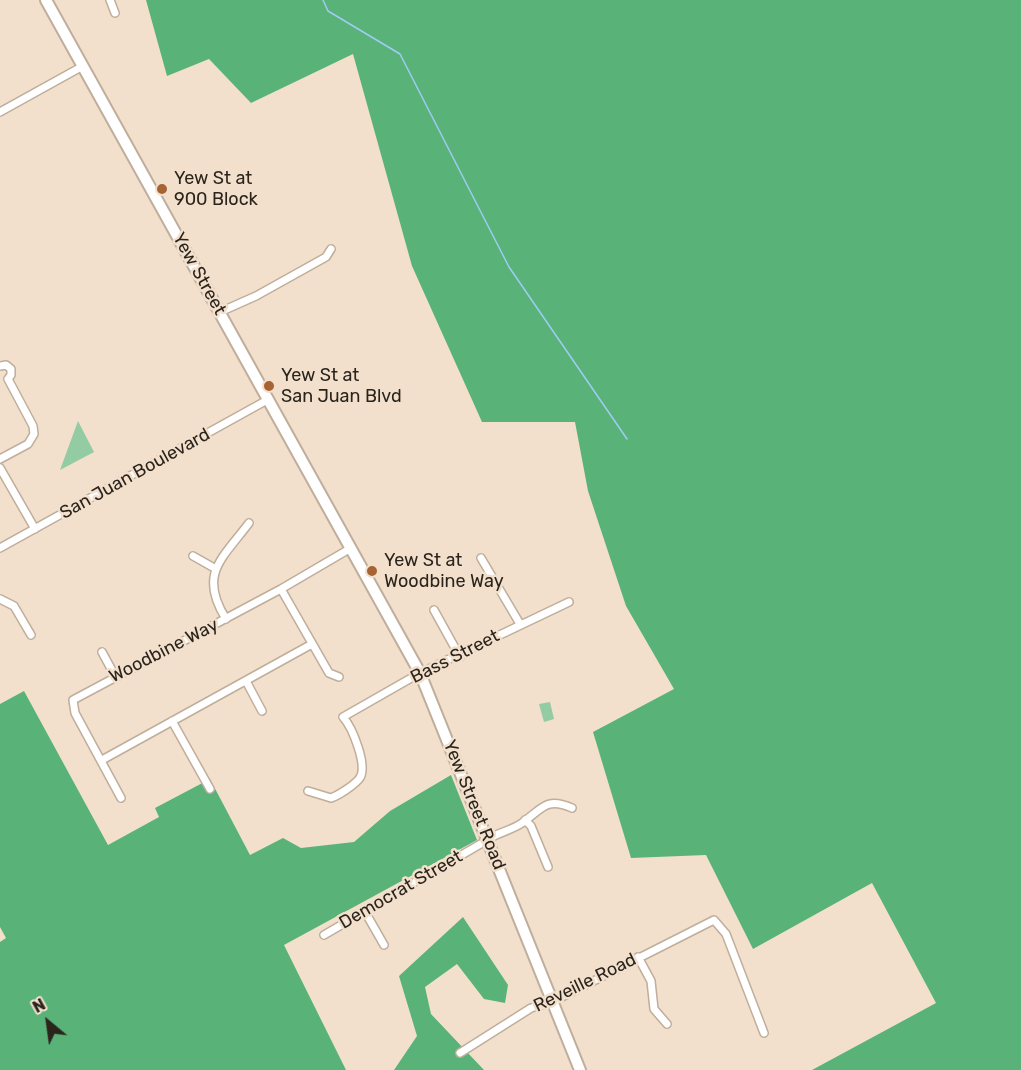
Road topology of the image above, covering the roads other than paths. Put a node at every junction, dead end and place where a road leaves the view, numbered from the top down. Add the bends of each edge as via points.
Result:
1 (46, 0) edge
2 (110, 0) edge
3 (115, 13) dead end
4 (83, 66) junction
5 (0, 112) edge
6 (331, 249) dead end
7 (220, 312) junction
8 (0, 366) edge
9 (4, 379) edge
10 (269, 399) junction
11 (0, 459) edge
12 (0, 468) edge
13 (249, 523) dead end
14 (35, 530) junction
15 (0, 548) edge
16 (351, 548) junction
17 (193, 556) dead end
18 (481, 558) dead end
19 (216, 568) junction
20 (282, 589) junction
21 (0, 599) edge
22 (569, 602) dead end
23 (434, 610) dead end
24 (226, 619) junction
25 (520, 624) junction
26 (31, 635) dead end
27 (312, 644) junction
28 (102, 652) dead end
29 (460, 657) junction
30 (420, 674) junction
31 (115, 676) junction
32 (339, 677) dead end
33 (246, 681) junction
34 (262, 711) dead end
35 (172, 721) junction
36 (102, 760) junction
37 (210, 789) dead end
38 (308, 791) dead end
39 (121, 798) dead end
40 (572, 808) dead end
41 (525, 820) junction
42 (488, 840) junction
43 (548, 867) dead end
44 (364, 910) junction
45 (324, 935) dead end
46 (384, 945) dead end
47 (638, 957) junction
48 (552, 1002) junction
49 (667, 1024) dead end
50 (764, 1033) dead end
51 (460, 1053) dead end
52 (580, 1070) edge

1 - 4 street, Yew Street
2 - 3 street
4 - 5 street
4 - 7 street, Yew Street
6 - 7 street via 326,257
7 - 10 street, Yew Street
8 - 9 street via 11,369 12,375
9 - 11 street via 34,434 28,444
10 - 14 street, San Juan Boulevard
10 - 16 street, Yew Street
12 - 14 street
13 - 19 street
14 - 15 street, San Juan Boulevard
16 - 20 street, Woodbine Way
16 - 30 street, Yew Street Road
17 - 19 street
18 - 25 street
19 - 24 street via 212,588
20 - 24 street, Woodbine Way
20 - 27 street
21 - 26 street via 14,606
22 - 25 street, Bass Street
23 - 29 street
24 - 31 street, Woodbine Way
25 - 29 street, Bass Street
27 - 32 street via 329,673
27 - 33 street
28 - 31 street
29 - 30 street, Bass Street
30 - 38 street, Bass Street via 343,717 359,753 359,779 331,798
30 - 42 street, Yew Street Road
31 - 36 street, Woodbine Way via 77,696 72,703
33 - 34 street
33 - 35 street
35 - 36 street
35 - 37 street
36 - 39 street, Woodbine Way
40 - 41 street, Democrat Street via 555,802 547,804
41 - 42 street, Democrat Street
41 - 43 street
42 - 44 street, Democrat Street
42 - 48 street, Yew Street Road
44 - 45 street, Democrat Street
44 - 46 street
47 - 48 street, Reveille Road
47 - 49 street via 651,981 654,1009
47 - 50 street, Reveille Road via 714,920 726,933
48 - 51 street, Reveille Road via 523,1013
48 - 52 street, Yew Street Road

